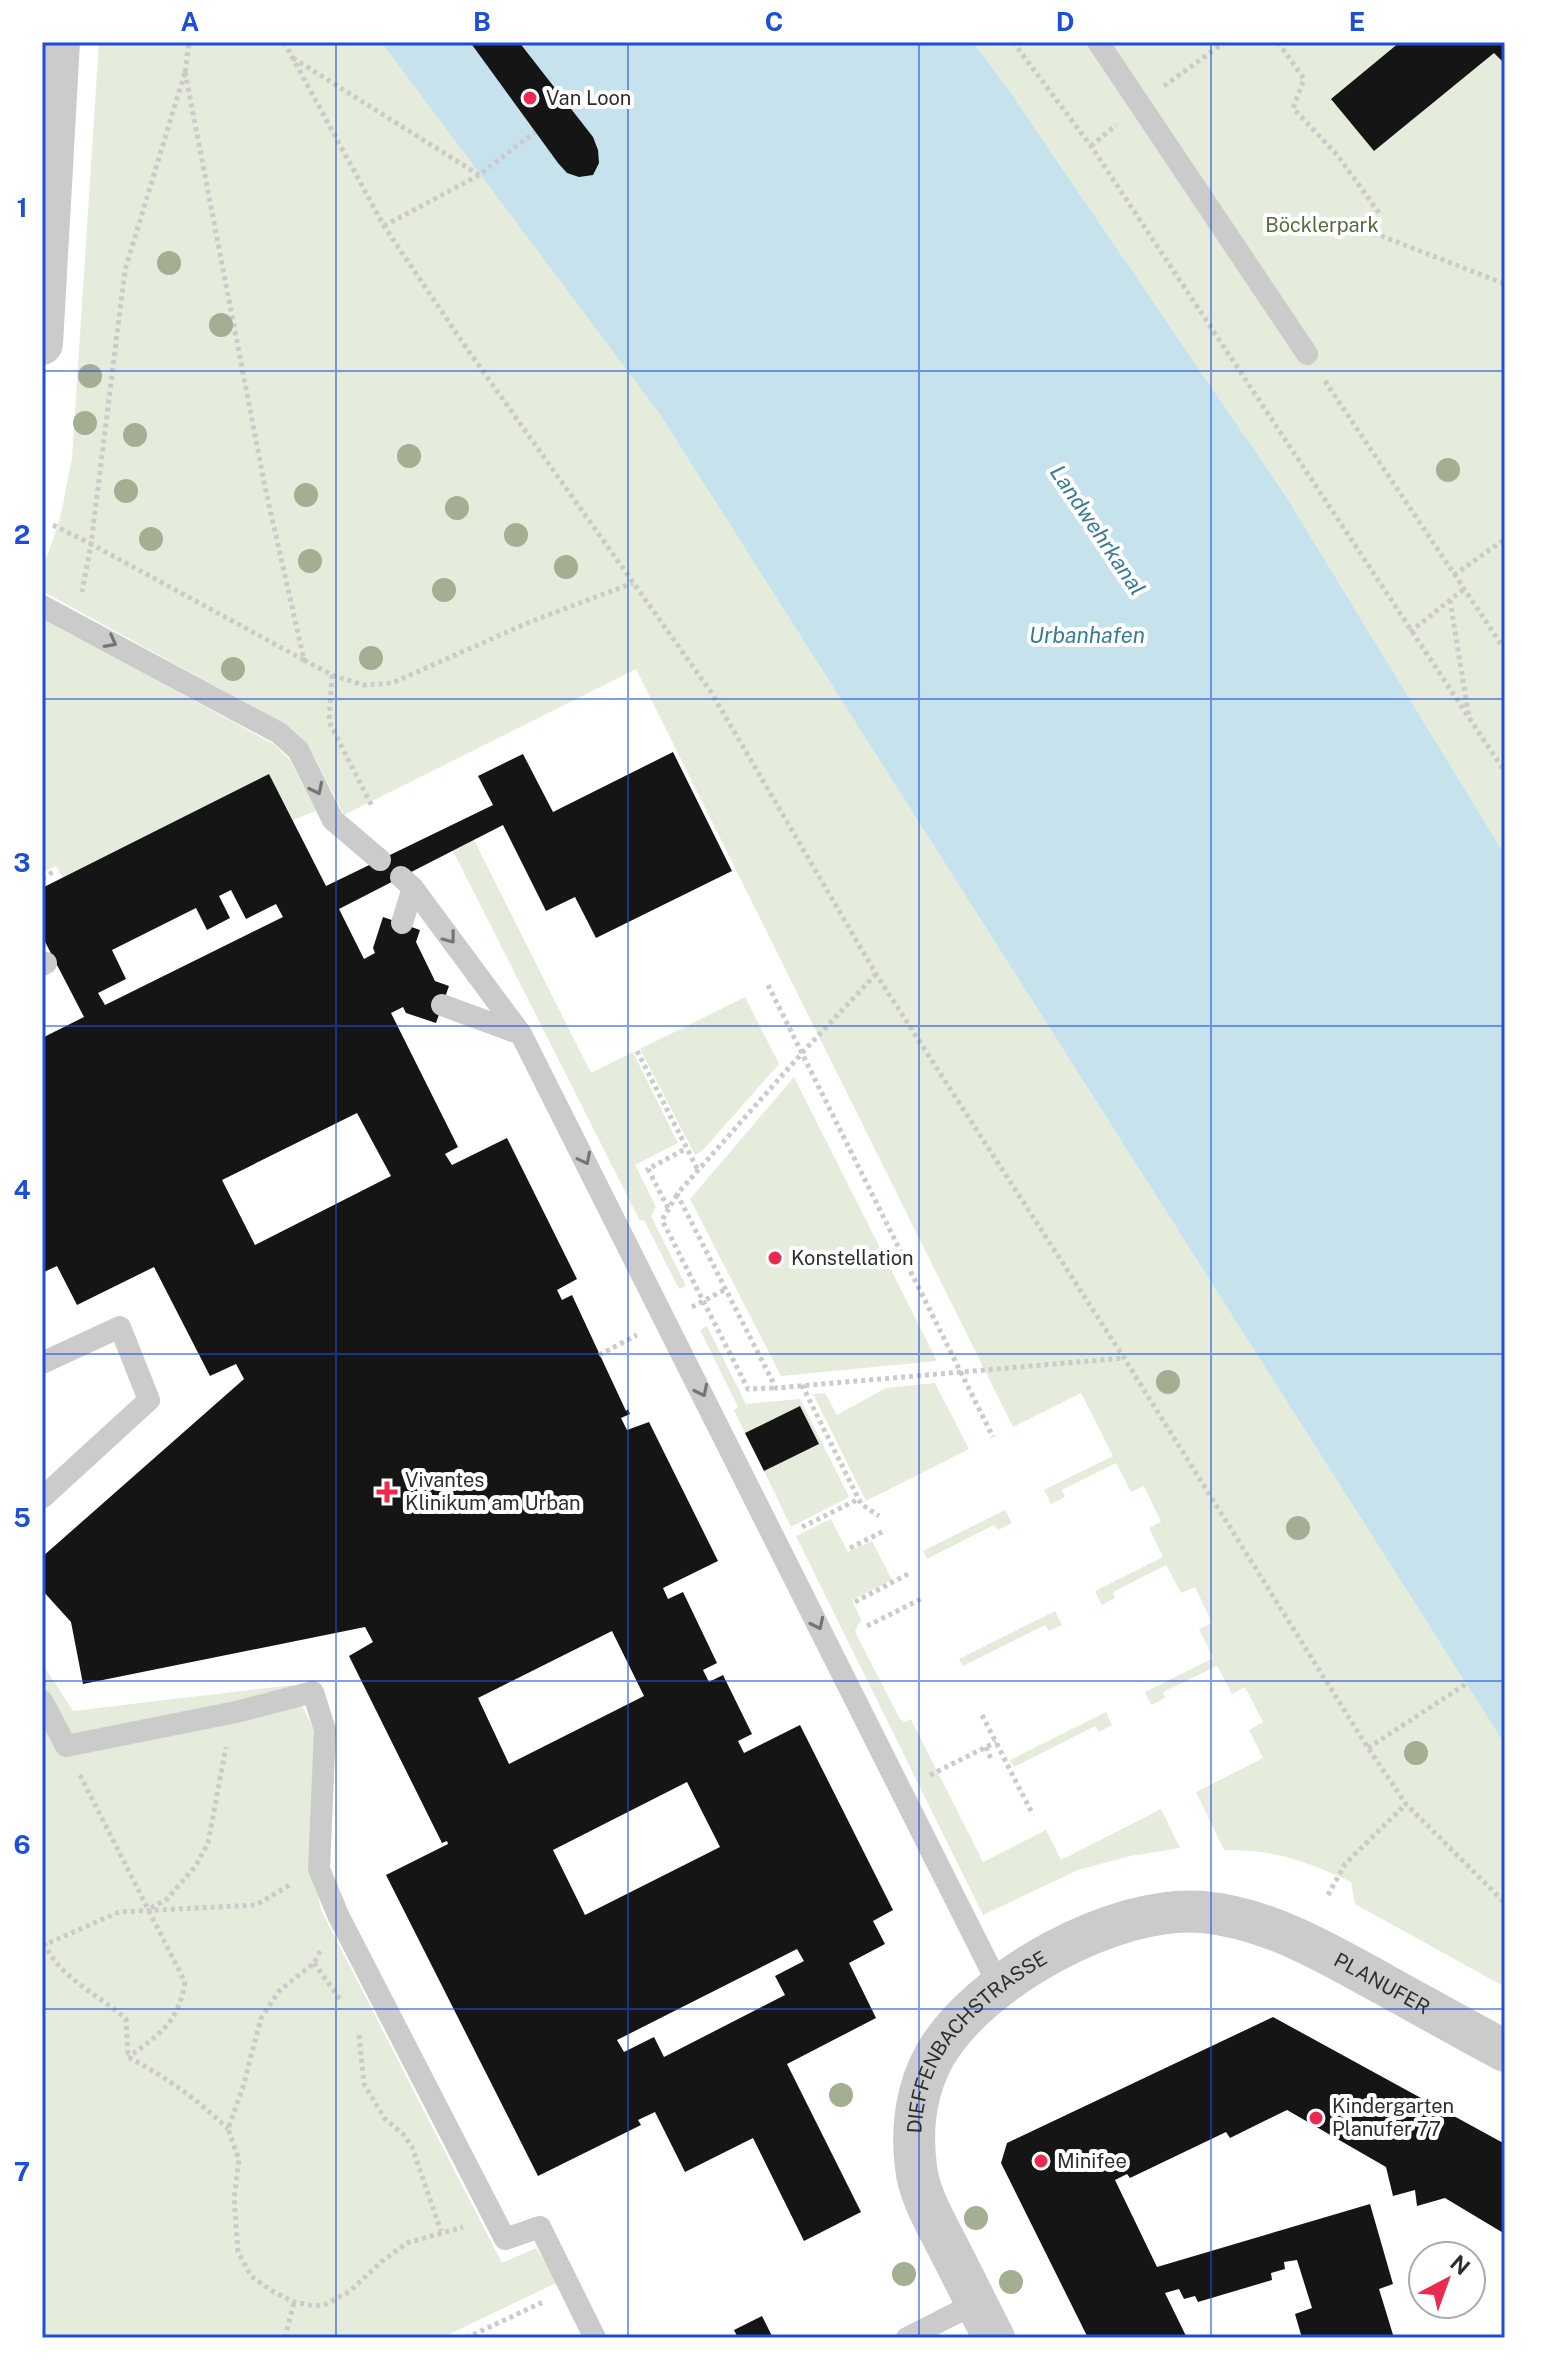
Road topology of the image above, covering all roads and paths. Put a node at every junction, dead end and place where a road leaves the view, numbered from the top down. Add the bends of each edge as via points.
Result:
1 (59, 42) edge
2 (189, 42) edge
3 (284, 42) edge
4 (1013, 42) edge
5 (1098, 42) edge
6 (1225, 42) edge
7 (1278, 42) edge
8 (292, 57) junction
9 (185, 72) junction
10 (1141, 104) junction
11 (535, 132) dead end
12 (479, 175) junction
13 (1379, 213) dead end
14 (384, 226) junction
15 (1366, 230) dead end
16 (1505, 284) edge
17 (42, 344) edge
18 (1307, 354) joint
19 (53, 525) dead end
20 (1505, 539) edge
21 (91, 544) junction
22 (1454, 575) junction
23 (633, 583) junction
24 (1464, 589) junction
25 (1450, 600) junction
26 (42, 606) edge
27 (76, 623) junction
28 (1410, 632) junction
29 (1505, 650) edge
30 (304, 660) junction
31 (332, 675) junction
32 (1469, 719) junction
33 (1505, 772) edge
34 (376, 813) dead end
35 (380, 860) dead end
36 (53, 872) dead end
37 (42, 878) edge
38 (402, 923) dead end
39 (876, 974) junction
40 (768, 985) dead end
41 (442, 1005) dead end
42 (521, 1034) junction
43 (637, 1051) dead end
44 (802, 1053) junction
45 (687, 1148) junction
46 (698, 1170) junction
47 (677, 1194) junction
48 (668, 1208) junction
49 (726, 1289) junction
50 (711, 1297) dead end
51 (1124, 1358) junction
52 (42, 1363) edge
53 (961, 1370) junction
54 (802, 1385) junction
55 (776, 1388) junction
56 (993, 1437) dead end
57 (42, 1498) edge
58 (859, 1499) junction
59 (879, 1516) dead end
60 (886, 1530) dead end
61 (776, 1540) junction
62 (850, 1548) dead end
63 (908, 1574) dead end
64 (921, 1599) dead end
65 (855, 1602) dead end
66 (867, 1626) dead end
67 (1466, 1684) dead end
68 (42, 1701) edge
69 (236, 1712) junction
70 (982, 1715) dead end
71 (996, 1742) junction
72 (66, 1746) junction
73 (986, 1747) junction
74 (1368, 1748) junction
75 (991, 1759) dead end
76 (931, 1775) dead end
77 (1406, 1804) junction
78 (1033, 1815) dead end
79 (319, 1869) junction
80 (1328, 1895) dead end
81 (1505, 1903) edge
82 (148, 1910) junction
83 (338, 1915) junction
84 (1256, 1924) joint
85 (42, 1935) edge
86 (43, 1945) edge
87 (314, 1963) junction
88 (999, 1986) junction
89 (346, 2008) dead end
90 (358, 2031) dead end
91 (1505, 2051) edge
92 (128, 2057) junction
93 (228, 2129) junction
94 (496, 2220) junction
95 (441, 2231) junction
96 (569, 2290) junction
97 (294, 2302) junction
98 (985, 2321) edge
99 (285, 2338) edge
100 (466, 2338) edge
101 (595, 2338) edge
102 (907, 2338) edge

1 - 17 street
2 - 9 path
3 - 8 path
4 - 28 path via 1091,146
5 - 10 lane
6 - 10 path
7 - 13 path via 1304,79 1293,108 1338,156
8 - 12 path
8 - 14 path
9 - 21 path via 125,270
9 - 30 path
10 - 18 lane
11 - 12 path
12 - 14 path
14 - 23 path
15 - 16 path
18 - 22 path
19 - 21 path
20 - 22 path
21 - 27 path
21 - 30 path
22 - 24 path
23 - 31 path via 392,683 363,685
23 - 39 path via 711,692
24 - 25 path
24 - 29 path
25 - 28 path
25 - 32 path
26 - 27 lane
27 -> 35 lane via 279,733 298,750 333,820
28 - 32 path
30 - 31 path
31 - 34 path via 329,722
32 - 33 path
36 - 37 path
38 -> 42 lane via 407,882
39 - 44 path
39 - 51 path
40 - 44 path
41 - 42 lane
42 -> 61 lane
43 - 45 path
44 - 46 path
44 - 53 path
45 - 46 path
45 - 48 path via 648,1169
46 - 47 path
47 - 48 path
47 - 49 path
48 - 55 path via 662,1220 748,1389
49 - 50 path
49 - 55 path
51 - 53 path
51 - 74 path
52 - 57 lane via 120,1327 149,1400
53 - 54 path
53 - 56 path
54 - 55 path
54 - 58 path
58 - 59 path
58 - 61 path
60 - 62 path
61 -> 88 lane
63 - 65 path
64 - 66 path
67 - 74 path
68 - 72 lane
69 - 72 lane
69 - 79 lane via 313,1692 325,1730
69 - 82 path via 208,1843 167,1899
70 - 71 path
71 - 73 path
71 - 78 path
72 - 82 path
73 - 75 path
73 - 76 path
74 - 77 path
77 - 80 path via 1345,1864
77 - 81 path
79 - 82 path via 256,1905
79 - 83 lane
82 - 86 path via 119,1912
82 - 92 path via 185,1982 182,2004 167,2026
83 - 87 path
83 - 94 lane
84 - 88 street, DIEFFENBACHSTRASSE via 1205,1912 1148,1917 1084,1938
84 - 91 street, PLANUFER via 1317,1948
85 - 86 path
86 - 92 path via 74,1980 126,2019
87 - 89 path
87 - 93 path via 279,1991 261,2018
88 - 98 street, DIEFFENBACHSTRASSE via 935,2055 921,2088 914,2128 916,2171 930,2213
90 - 95 path via 364,2084 385,2119 412,2147
92 - 93 path via 177,2085
93 - 97 path via 239,2160 234,2198 238,2252 251,2276
94 - 95 path
94 - 96 lane via 505,2239 540,2227
95 - 97 path via 407,2243 349,2292 326,2304
96 - 100 path
96 - 101 lane
97 - 99 path
98 - 102 lane

